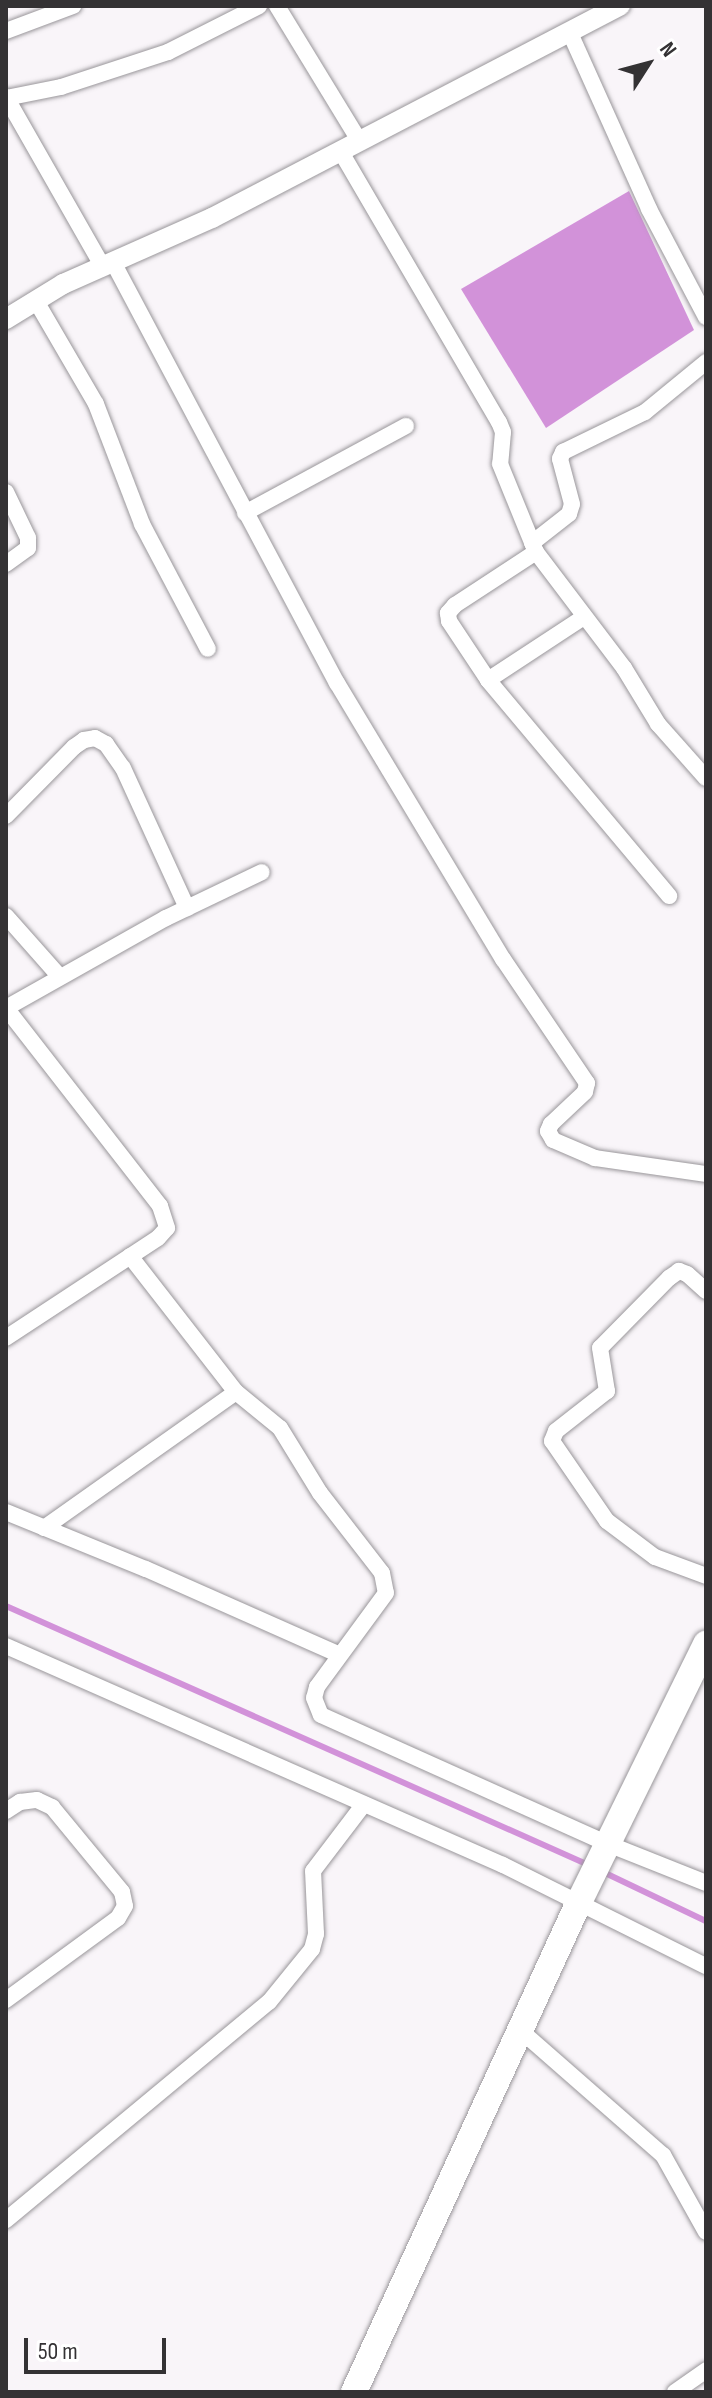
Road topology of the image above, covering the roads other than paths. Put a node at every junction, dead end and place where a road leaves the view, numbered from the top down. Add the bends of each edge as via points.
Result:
1 (73, 6) edge
2 (259, 6) edge
3 (277, 6) edge
4 (620, 6) edge
5 (6, 31) edge
6 (570, 33) junction
7 (6, 98) edge
8 (360, 142) junction
9 (341, 152) junction
10 (108, 264) junction
11 (36, 301) junction
12 (706, 317) edge
13 (6, 319) edge
14 (706, 362) edge
15 (406, 426) dead end
16 (6, 492) edge
17 (245, 513) junction
18 (534, 547) junction
19 (6, 564) edge
20 (584, 617) junction
21 (208, 649) dead end
22 (488, 680) junction
23 (706, 778) edge
24 (6, 816) edge
25 (262, 872) dead end
26 (669, 896) dead end
27 (187, 908) junction
28 (6, 916) edge
29 (60, 977) junction
30 (6, 1008) edge
31 (706, 1174) edge
32 (130, 1256) junction
33 (706, 1291) edge
34 (6, 1338) edge
35 (236, 1392) junction
36 (6, 1512) edge
37 (44, 1528) junction
38 (706, 1576) edge
39 (706, 1644) edge
40 (6, 1646) edge
41 (338, 1654) junction
42 (364, 1804) junction
43 (6, 1811) edge
44 (607, 1847) junction
45 (706, 1883) edge
46 (584, 1892) junction
47 (706, 1966) edge
48 (6, 2000) edge
49 (520, 2030) junction
50 (6, 2220) edge
51 (706, 2232) edge
52 (706, 2370) edge
53 (354, 2392) edge
54 (675, 2392) edge

1 - 5 street
2 - 7 street via 168,52 61,87
3 - 8 street
4 - 6 street
6 - 8 street
6 - 12 street via 649,209
7 - 10 street
8 - 9 street
9 - 10 street
9 - 18 street via 499,422 500,464
10 - 11 street
10 - 17 street
11 - 13 street
11 - 21 street via 96,404 142,524
14 - 18 street via 645,412 563,452 569,514
15 - 17 street
16 - 19 street via 28,548
17 - 31 street via 337,683 471,906 587,1083 585,1092 551,1124 553,1140 595,1158
18 - 20 street
18 - 22 street via 448,613 453,630
20 - 22 street
20 - 23 street via 634,682 658,724
22 - 26 street
24 - 27 street via 74,747 95,738 123,768
25 - 27 street
27 - 29 street
28 - 29 street
29 - 30 street
30 - 32 street via 166,1218 167,1228 158,1238
32 - 34 street
32 - 35 street
33 - 38 street via 679,1271 669,1278 600,1348 607,1391 556,1431 552,1441 607,1521 655,1557
35 - 37 street
35 - 41 street via 280,1428 387,1584 386,1593
36 - 37 street
37 - 41 street
39 - 44 main road
40 - 42 street
41 - 44 street via 317,1687 314,1698 321,1715
42 - 46 street
42 - 50 street via 313,1871 312,1949 269,2002
43 - 48 street via 37,1800 52,1807 122,1892 125,1906 118,1918
44 - 45 street
44 - 46 main road
46 - 47 street
46 - 49 main road
49 - 51 street via 663,2155
49 - 53 main road
52 - 54 street

